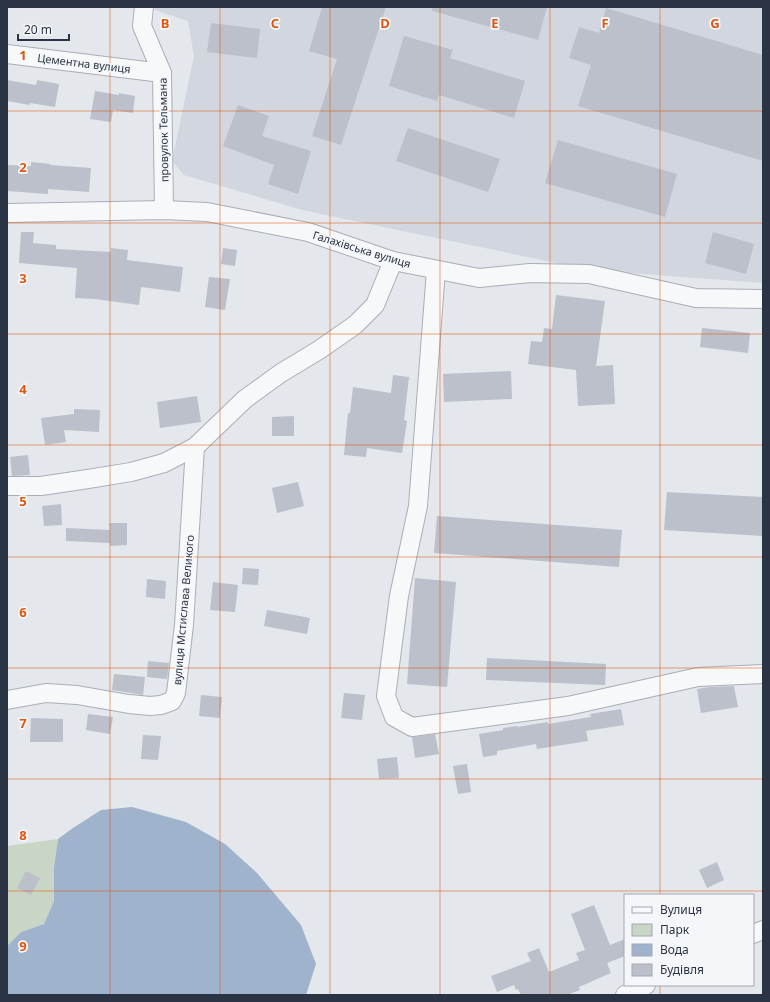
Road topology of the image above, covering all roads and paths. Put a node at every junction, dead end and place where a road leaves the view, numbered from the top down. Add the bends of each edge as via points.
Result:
1 (144, 7) edge
2 (7, 54) edge
3 (162, 73) junction
4 (164, 210) junction
5 (7, 213) edge
6 (393, 261) junction
7 (436, 270) junction
8 (763, 299) edge
9 (196, 447) junction
10 (7, 486) edge
11 (763, 674) edge
12 (7, 700) edge
13 (644, 986) edge
14 (625, 995) edge

1 - 3 street, провулок Тельмана via 142,26
2 - 3 street, Цементна вулиця
3 - 4 street, провулок Тельмана
4 - 5 street, Галахівська вулиця
4 - 6 street, Галахівська вулиця via 207,212 308,232
6 - 7 street, Галахівська вулиця
6 - 9 street via 375,305 355,325 245,399
7 - 8 street, Галахівська вулиця via 479,278 530,273 589,274 696,298
7 - 11 street via 418,506 398,596 386,696 394,717 412,727 568,706 698,677
9 - 10 street via 164,463 131,472 42,486
9 - 12 street, вулиця Мстислава Великого via 184,624 176,693 172,701 150,706 77,695 46,694
13 - 14 street

